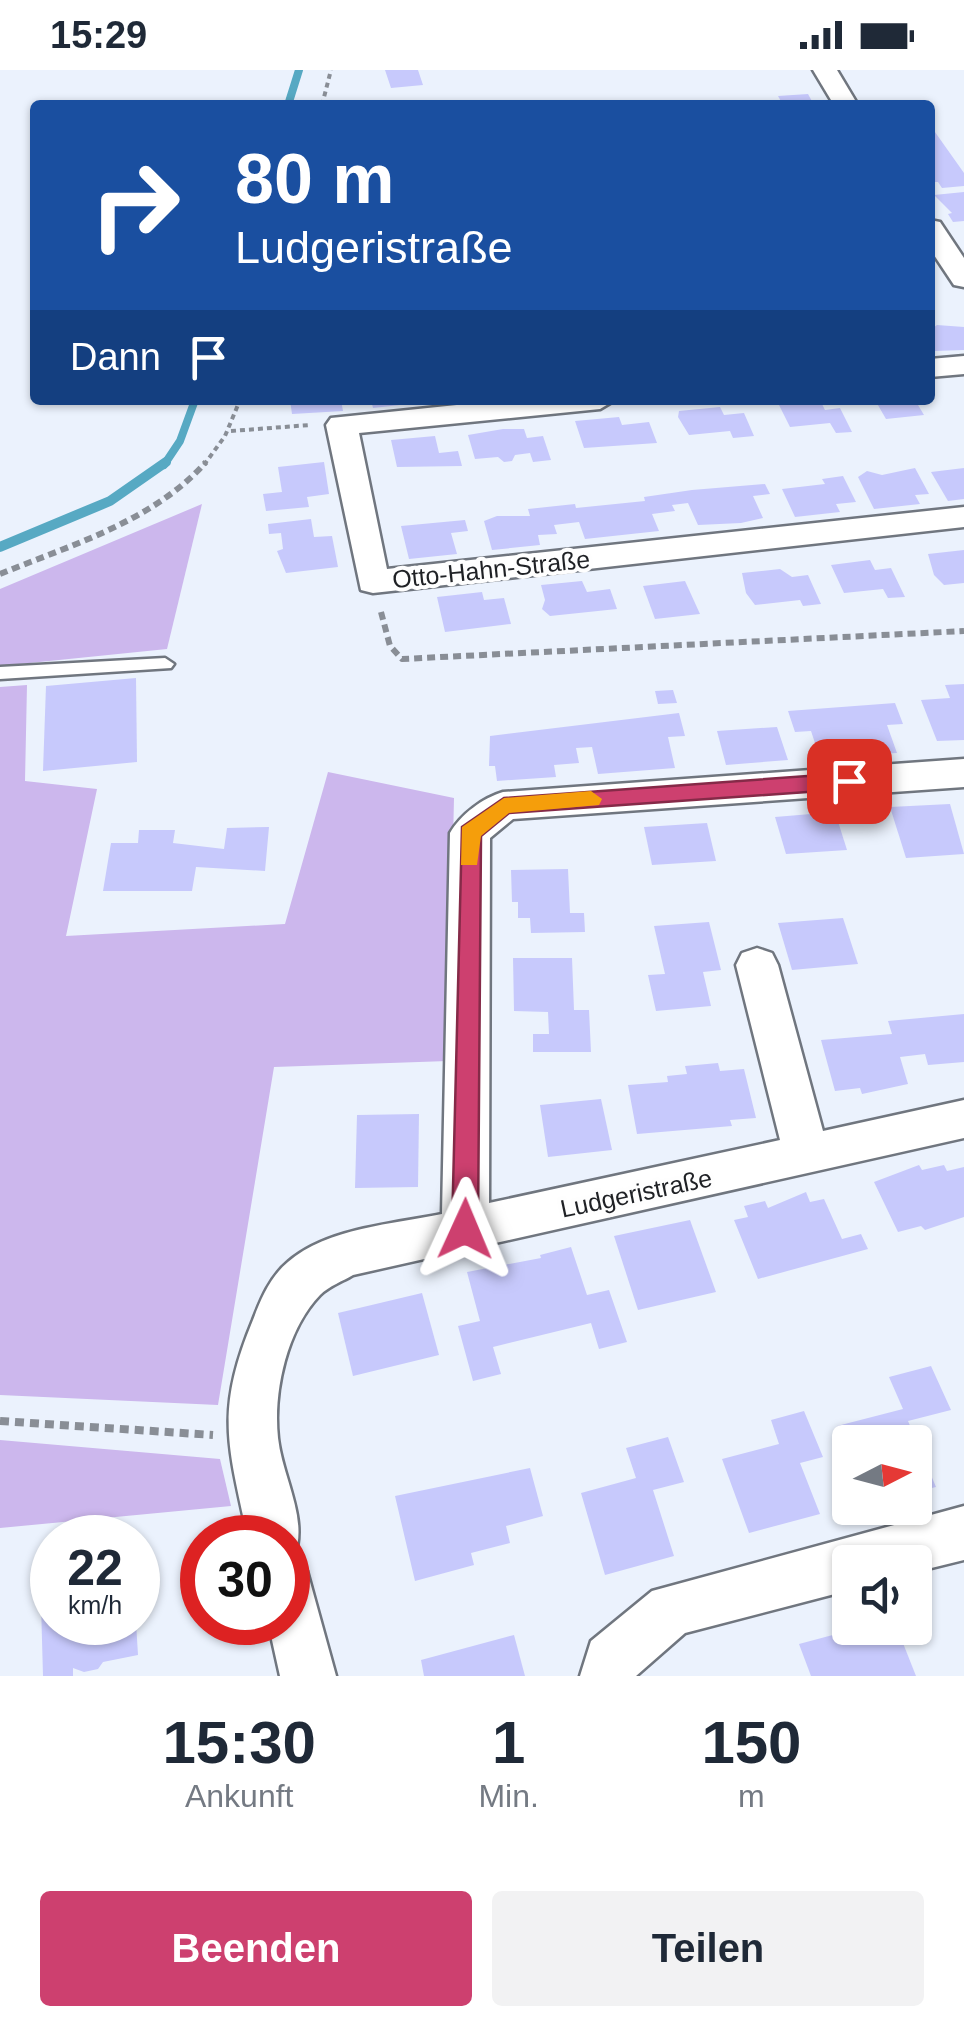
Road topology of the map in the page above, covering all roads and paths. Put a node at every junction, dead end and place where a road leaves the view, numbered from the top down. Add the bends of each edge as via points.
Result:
1 (331, 70) edge
2 (825, 70) edge
3 (323, 100) edge
4 (843, 100) edge
5 (935, 236) edge
6 (964, 280) edge
7 (964, 365) edge
8 (935, 368) edge
9 (239, 405) edge
10 (548, 405) edge
11 (342, 425) junction
12 (231, 431) junction
13 (964, 517) edge
14 (0, 574) edge
15 (373, 582) junction
16 (964, 631) edge
17 (165, 664) dead end
18 (0, 673) edge
19 (964, 773) edge
20 (757, 965) dead end
21 (964, 1119) edge
22 (807, 1155) junction
23 (465, 1229) junction
24 (0, 1421) edge
25 (252, 1437) junction
26 (270, 1515) edge
27 (964, 1533) edge
28 (919, 1545) edge
29 (832, 1568) edge
30 (301, 1645) edge
31 (308, 1676) edge
32 (608, 1676) edge

1 - 3 path
2 - 4 street
5 - 6 street
7 - 8 street
9 - 12 path
10 - 11 street
11 - 12 path
11 - 15 street, Otto-Hahn-Straße
12 - 14 path via 206,468 176,492
13 - 15 street, Otto-Hahn-Straße
15 - 16 path via 390,646 402,659
17 - 18 lane
19 - 23 street via 504,806 470,833
20 - 22 street
21 - 22 street, Ludgeristraße
22 - 23 street, Ludgeristraße
23 - 25 street, Ludgeristraße via 344,1256 306,1276 284,1303 256,1373
24 - 25 path
25 - 26 street, Ludgeristraße
27 - 28 street
29 - 32 street via 671,1610 611,1662
30 - 31 street

